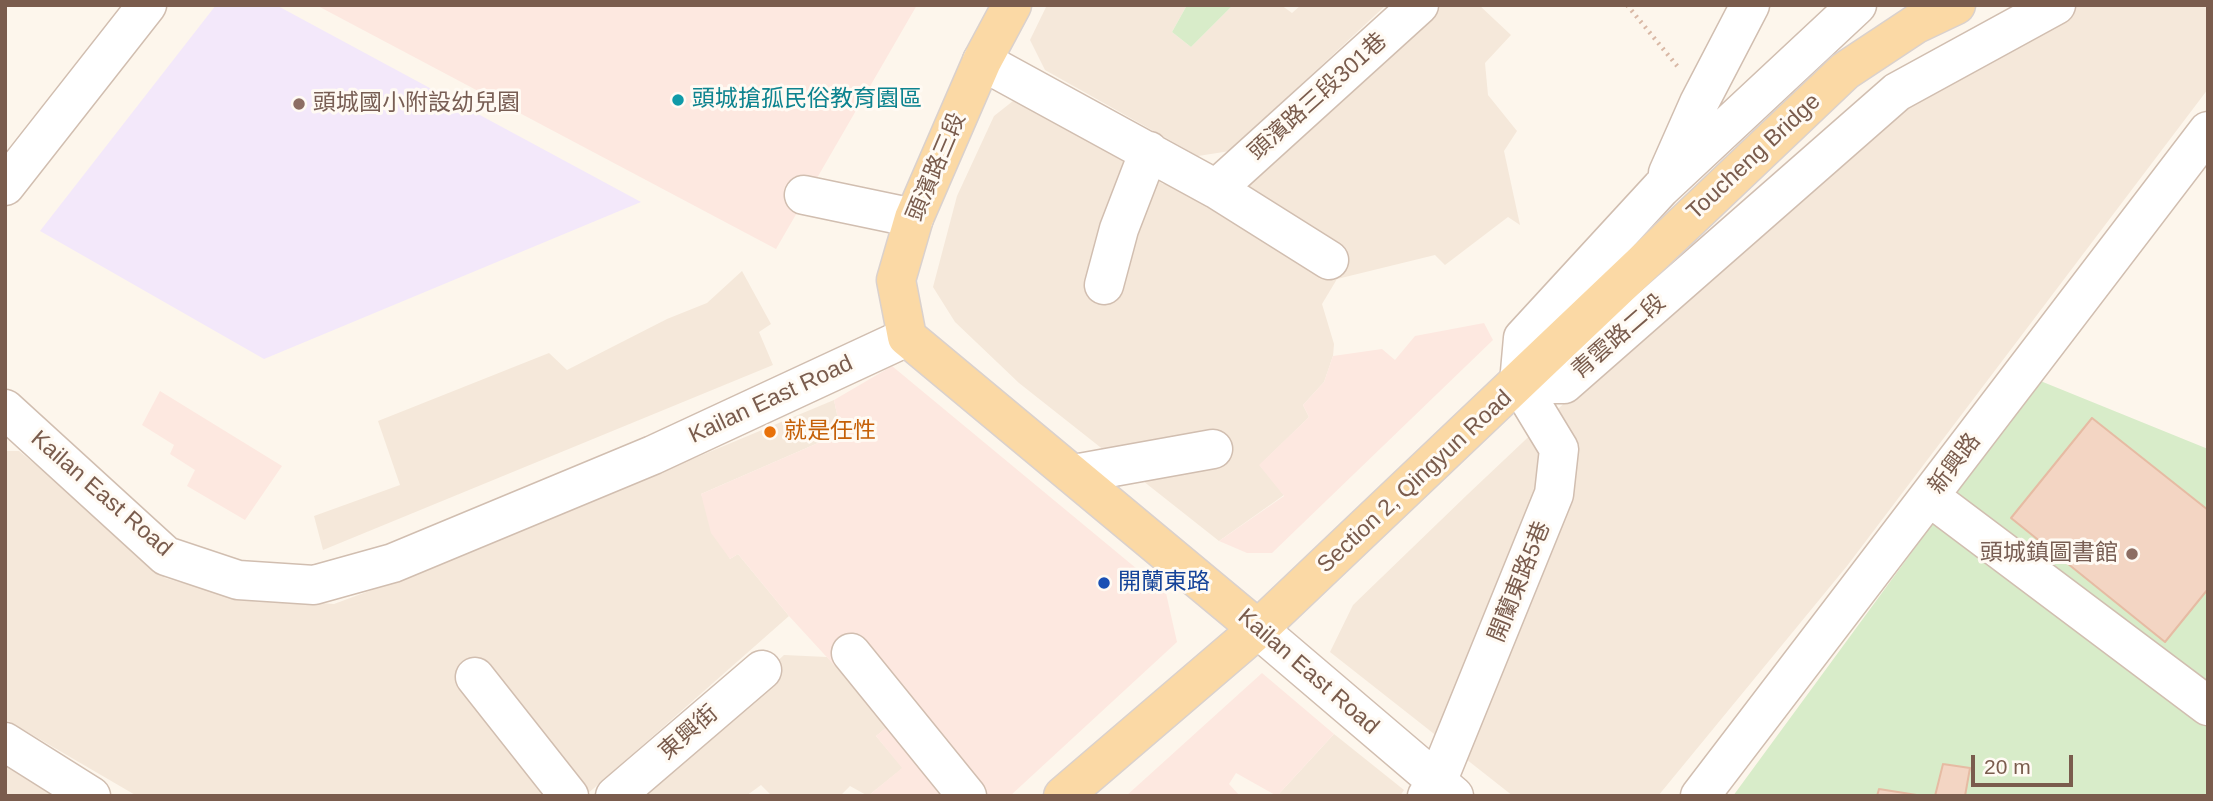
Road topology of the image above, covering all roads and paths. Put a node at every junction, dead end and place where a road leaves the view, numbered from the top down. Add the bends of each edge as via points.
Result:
1 (147, 5) edge
2 (1012, 5) edge
3 (1419, 5) edge
4 (1627, 5) edge
5 (1750, 5) edge
6 (1857, 5) edge
7 (1956, 5) edge
8 (2056, 5) edge
9 (982, 61) junction
10 (1682, 72) dead end
11 (2208, 131) edge
12 (1149, 151) junction
13 (5, 186) edge
14 (1661, 188) junction
15 (1216, 190) junction
16 (804, 195) dead end
17 (914, 218) junction
18 (1329, 260) dead end
19 (1104, 285) dead end
20 (1569, 332) joint
21 (907, 337) junction
22 (1519, 383) junction
23 (5, 409) edge
24 (1213, 449) dead end
25 (1074, 474) junction
26 (1930, 496) junction
27 (1258, 629) junction
28 (851, 653) dead end
29 (762, 670) dead end
30 (475, 677) dead end
31 (2208, 706) edge
32 (5, 742) edge
33 (1439, 791) edge
34 (91, 796) edge
35 (569, 796) edge
36 (615, 796) edge
37 (967, 796) edge
38 (1063, 796) edge
39 (1700, 796) edge

1 - 13 street
2 - 9 main road, 頭濱路三段
3 - 15 street, 頭濱路三段301巷
4 - 10 path
5 - 14 street
6 - 14 street
7 - 20 main road, Toucheng Bridge via 1916,24 1846,71
8 - 22 street, 青雲路二段 via 1897,92 1564,384
9 - 12 street
9 - 17 main road, 頭濱路三段
11 - 26 street, 新興路
12 - 15 street
12 - 19 street via 1119,229
14 - 22 street via 1522,338
15 - 18 street
16 - 17 street
17 - 21 main road, 頭濱路三段 via 896,280
20 - 22 main road, Section 2, Qingyun Road
21 - 23 street, Kailan East Road via 641,460 393,563 314,585 239,580 166,556
21 - 25 main road, Kailan East Road
22 - 27 main road, Section 2, Qingyun Road
22 - 33 street, 開蘭東路5巷 via 1559,449 1554,494
24 - 25 street
25 - 27 main road, Kailan East Road
26 - 31 street
26 - 39 street, 新興路
27 - 33 street, Kailan East Road
27 - 38 main road, Section 2, Qingyun Road
28 - 37 street
29 - 36 street, 東興街
30 - 35 street
32 - 34 street

